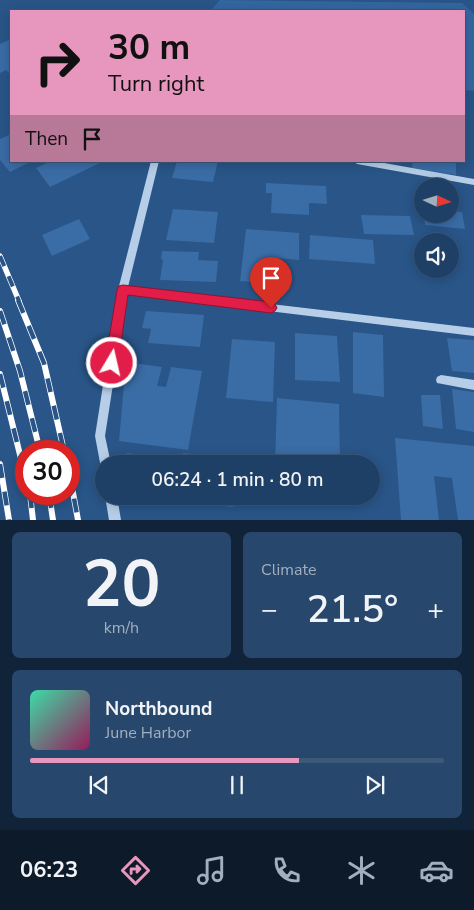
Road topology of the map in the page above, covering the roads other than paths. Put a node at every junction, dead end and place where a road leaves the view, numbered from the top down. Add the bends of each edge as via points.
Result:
1 (156, 162) edge
2 (363, 162) edge
3 (474, 182) edge
4 (123, 290) junction
5 (474, 332) edge
6 (441, 380) dead end
7 (474, 385) edge
8 (103, 455) edge
9 (112, 505) edge
10 (115, 520) edge

1 - 4 street
2 - 3 street
4 - 5 street
4 - 8 street via 100,436
6 - 7 lane
9 - 10 street

